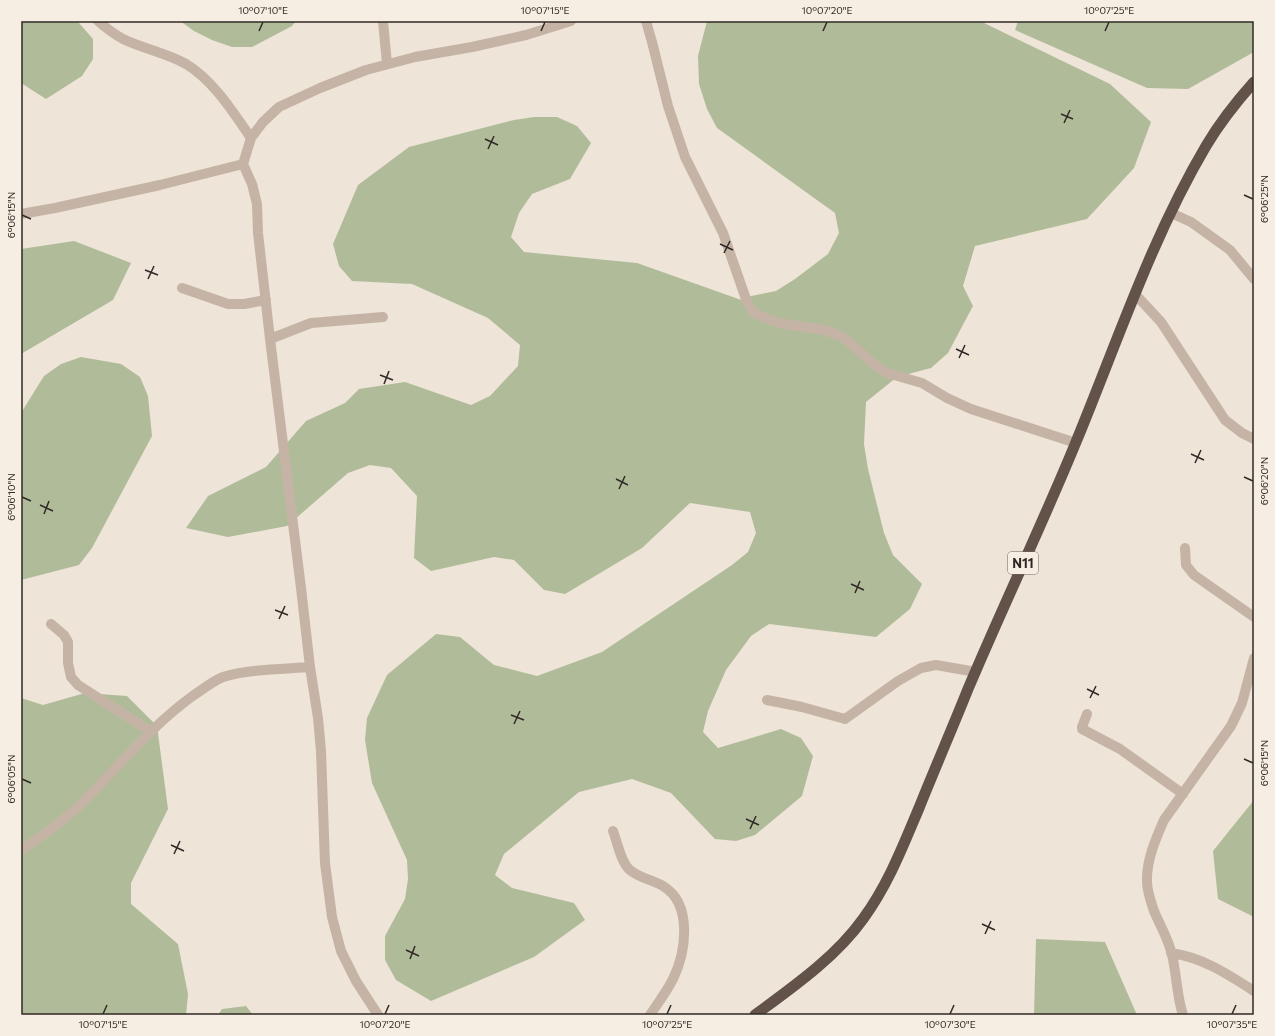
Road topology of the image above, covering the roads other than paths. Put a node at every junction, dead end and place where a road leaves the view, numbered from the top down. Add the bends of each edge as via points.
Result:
1 (98, 21) edge
2 (383, 21) edge
3 (571, 21) edge
4 (646, 21) edge
5 (559, 23) edge
6 (387, 64) junction
7 (1254, 82) edge
8 (251, 138) junction
9 (243, 164) junction
10 (1171, 213) junction
11 (21, 214) edge
12 (1254, 279) edge
13 (182, 288) dead end
14 (1134, 294) junction
15 (266, 300) junction
16 (383, 316) dead end
17 (270, 339) junction
18 (1254, 439) edge
19 (1076, 443) junction
20 (1185, 548) dead end
21 (1254, 617) edge
22 (51, 624) dead end
23 (1254, 658) edge
24 (310, 667) junction
25 (976, 672) junction
26 (767, 700) dead end
27 (1087, 714) dead end
28 (150, 731) junction
29 (1183, 794) junction
30 (613, 831) dead end
31 (21, 850) edge
32 (1171, 953) junction
33 (1254, 991) edge
34 (760, 1013) edge
35 (378, 1015) edge
36 (650, 1015) edge
37 (1183, 1015) edge

1 - 8 street via 123,39 187,65 221,96
2 - 6 street
3 - 5 street
4 - 19 street via 668,106 685,157 723,233 747,302 754,313 778,323 825,330 843,338 887,374 922,383 972,410
5 - 6 street via 526,35
6 - 8 street via 333,83 280,107 263,122
7 - 10 highway, N11 via 1207,144
8 - 9 street
9 - 11 street via 160,186
9 - 15 street via 257,204
10 - 12 street via 1191,222 1230,250
10 - 14 highway, N11
13 - 15 street via 228,304
14 - 18 street via 1161,322 1225,420
14 - 19 highway, N11
15 - 17 street
16 - 17 street via 311,323
17 - 24 street
19 - 25 highway, N11
20 - 21 street via 1186,565 1194,575
22 - 28 street via 68,642 71,677 78,685
23 - 29 street via 1242,704 1231,726
24 - 28 street via 242,673 222,678 180,705
24 - 35 street via 321,751 325,863 332,917 341,951 356,982
25 - 26 street via 936,665 921,668 845,719
25 - 34 highway, N11 via 898,858 863,919 841,945
27 - 29 street via 1082,729 1120,749
28 - 31 street via 82,803
29 - 32 street via 1158,833 1148,864 1146,882 1154,911
30 - 36 street via 624,863 630,870 664,886 676,897 682,911 683,953 673,979
32 - 33 street via 1202,961
32 - 37 street

